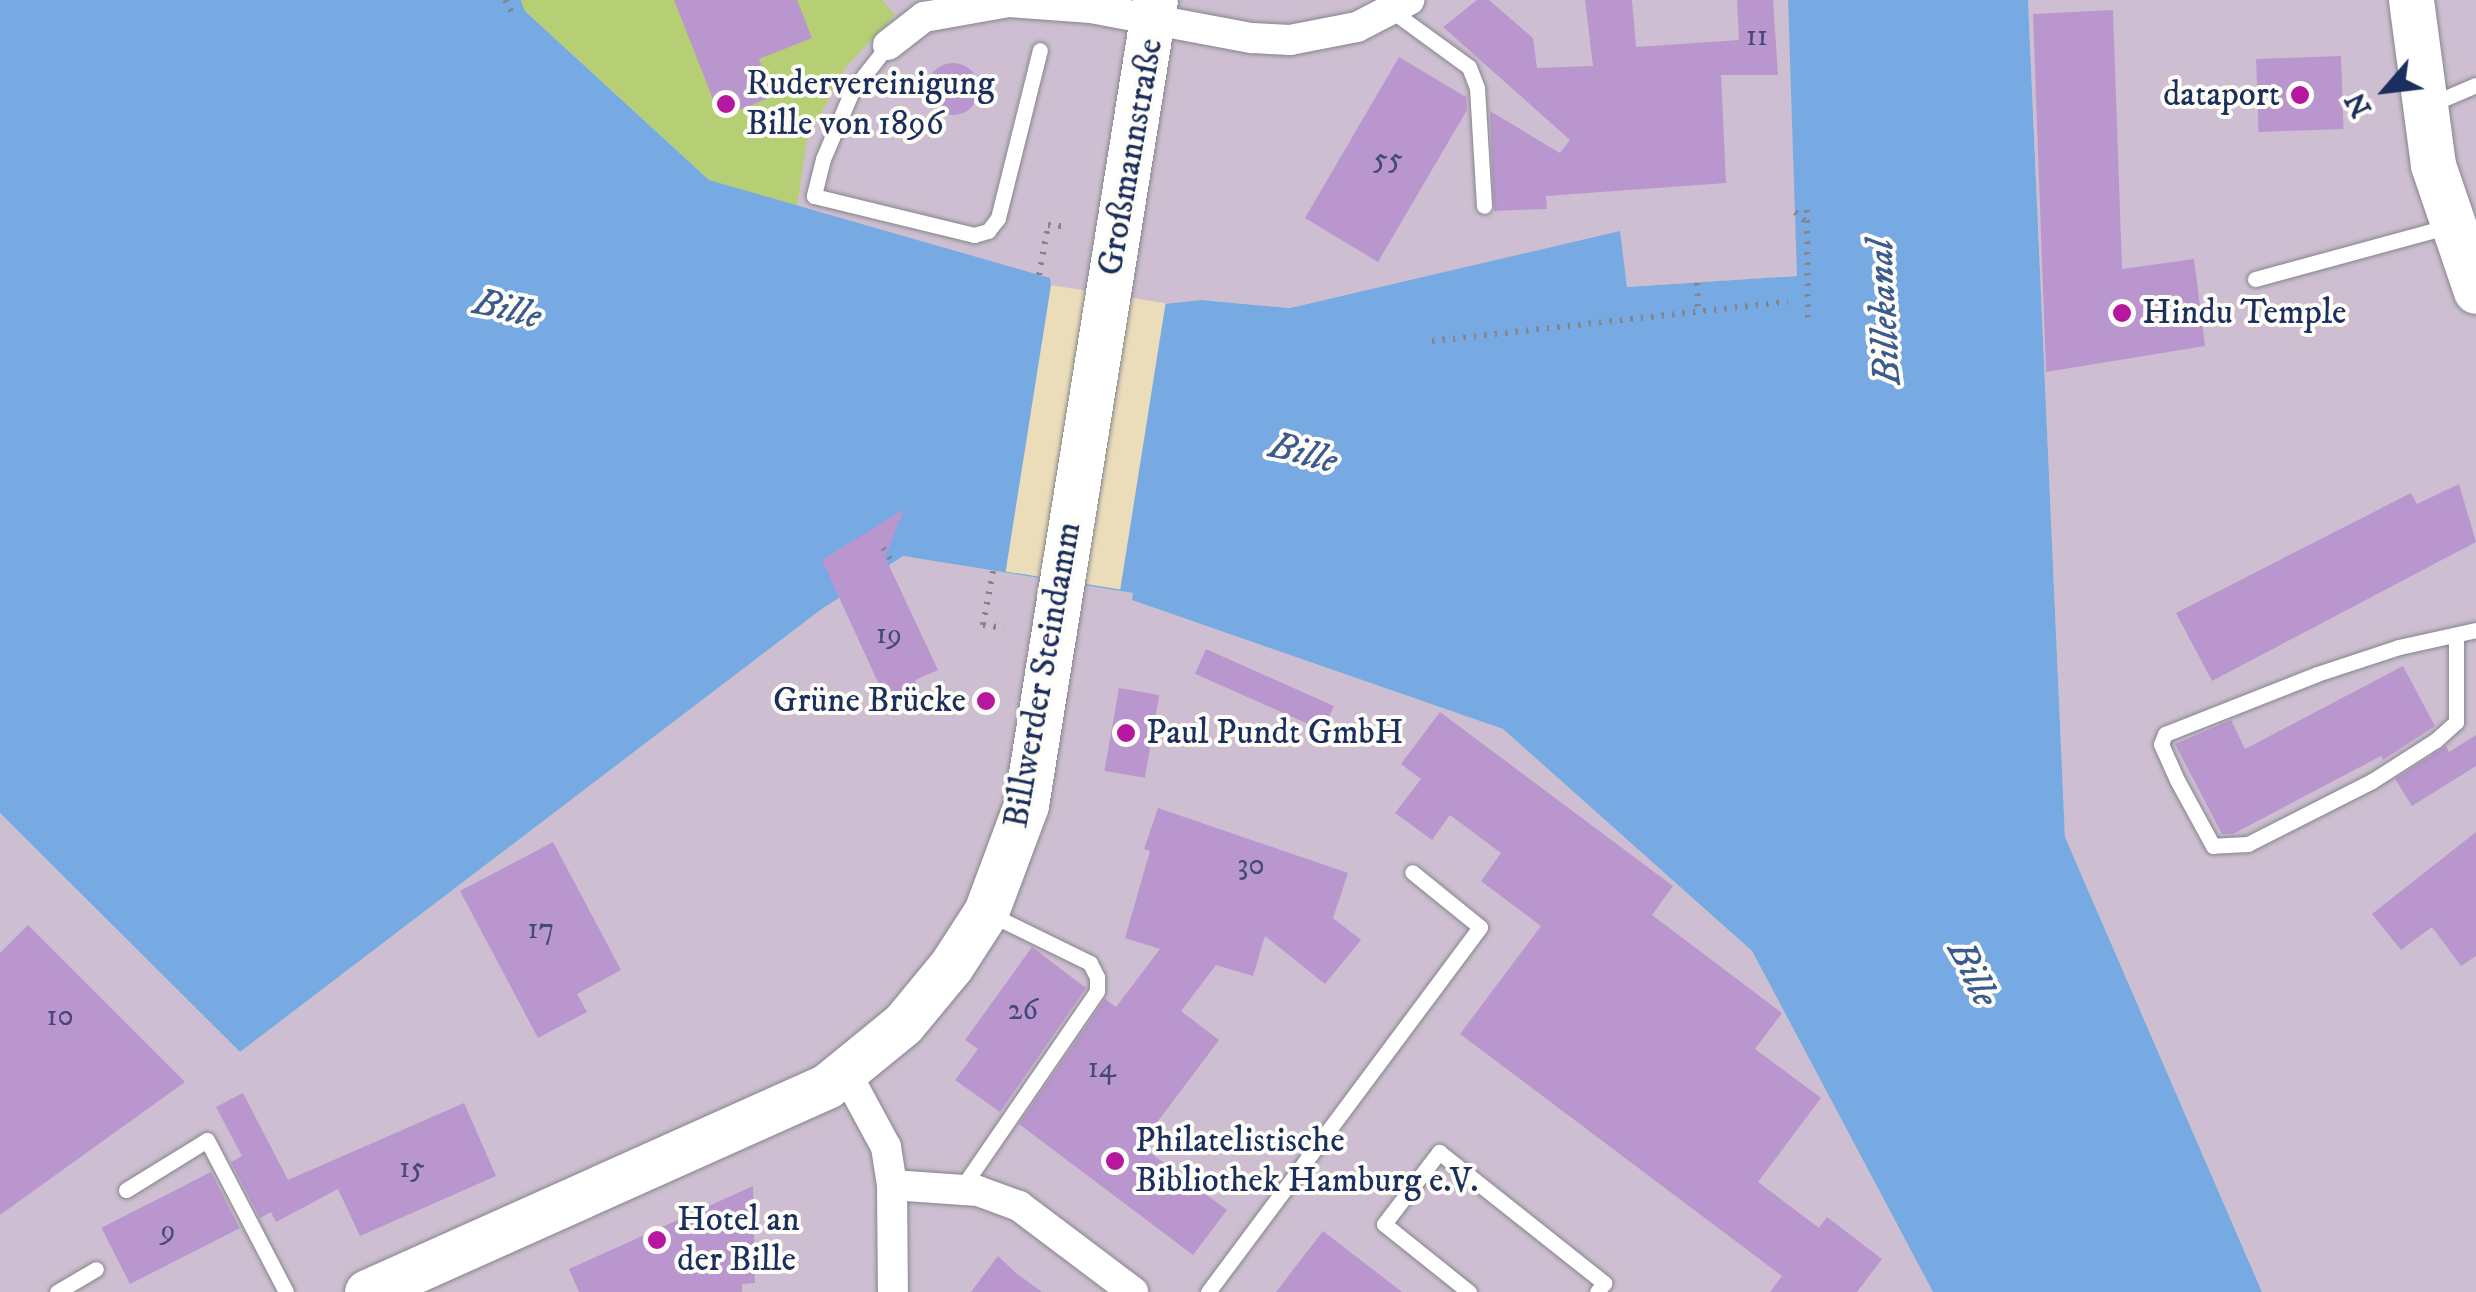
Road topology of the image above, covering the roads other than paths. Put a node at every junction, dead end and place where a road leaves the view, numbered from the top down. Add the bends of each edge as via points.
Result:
1 (2411, 0) edge
2 (1401, 5) edge
3 (1157, 7) edge
4 (916, 8) edge
5 (888, 44) joint
6 (1040, 50) dead end
7 (2476, 84) edge
8 (2426, 106) junction
9 (1484, 206) dead end
10 (2454, 225) junction
11 (2254, 279) dead end
12 (2474, 279) edge
13 (1108, 294) joint
14 (2476, 630) edge
15 (2456, 635) junction
16 (1412, 872) dead end
17 (986, 912) junction
18 (846, 1073) junction
19 (892, 1185) junction
20 (962, 1189) junction
21 (126, 1190) dead end
22 (96, 1269) dead end
23 (57, 1292) edge
24 (286, 1292) edge
25 (367, 1292) edge
26 (892, 1292) edge
27 (1133, 1292) edge
28 (1208, 1292) edge
29 (1469, 1292) edge
30 (1597, 1292) edge

1 - 8 main road
2 - 3 street via 1343,31 1290,40 1252,38
2 - 9 lane via 1469,67 1477,88
3 - 4 street via 1038,2
3 - 13 main road, Großmannstraße
4 - 5 street
5 - 6 lane via 852,90 814,196 974,235 998,218
7 - 8 lane
8 - 10 main road via 2433,166
10 - 11 lane
10 - 12 main road
13 - 17 main road, Billwerder Steindamm via 1026,805
14 - 15 lane
15 - 15 lane via 2317,674 2164,734 2161,744 2176,780 2213,846 2248,844 2372,782 2436,740 2456,722
16 - 28 lane via 1480,927
17 - 18 main road, Billwerder Steindamm via 903,1024
17 - 20 lane via 1090,963 1097,991
18 - 19 street via 886,1147
18 - 25 main road, Billwerder Steindamm via 764,1118
19 - 20 street
19 - 26 street
20 - 27 street via 1019,1206
21 - 24 lane via 207,1140
22 - 23 lane
29 - 30 lane via 1384,1224 1439,1152 1604,1284

